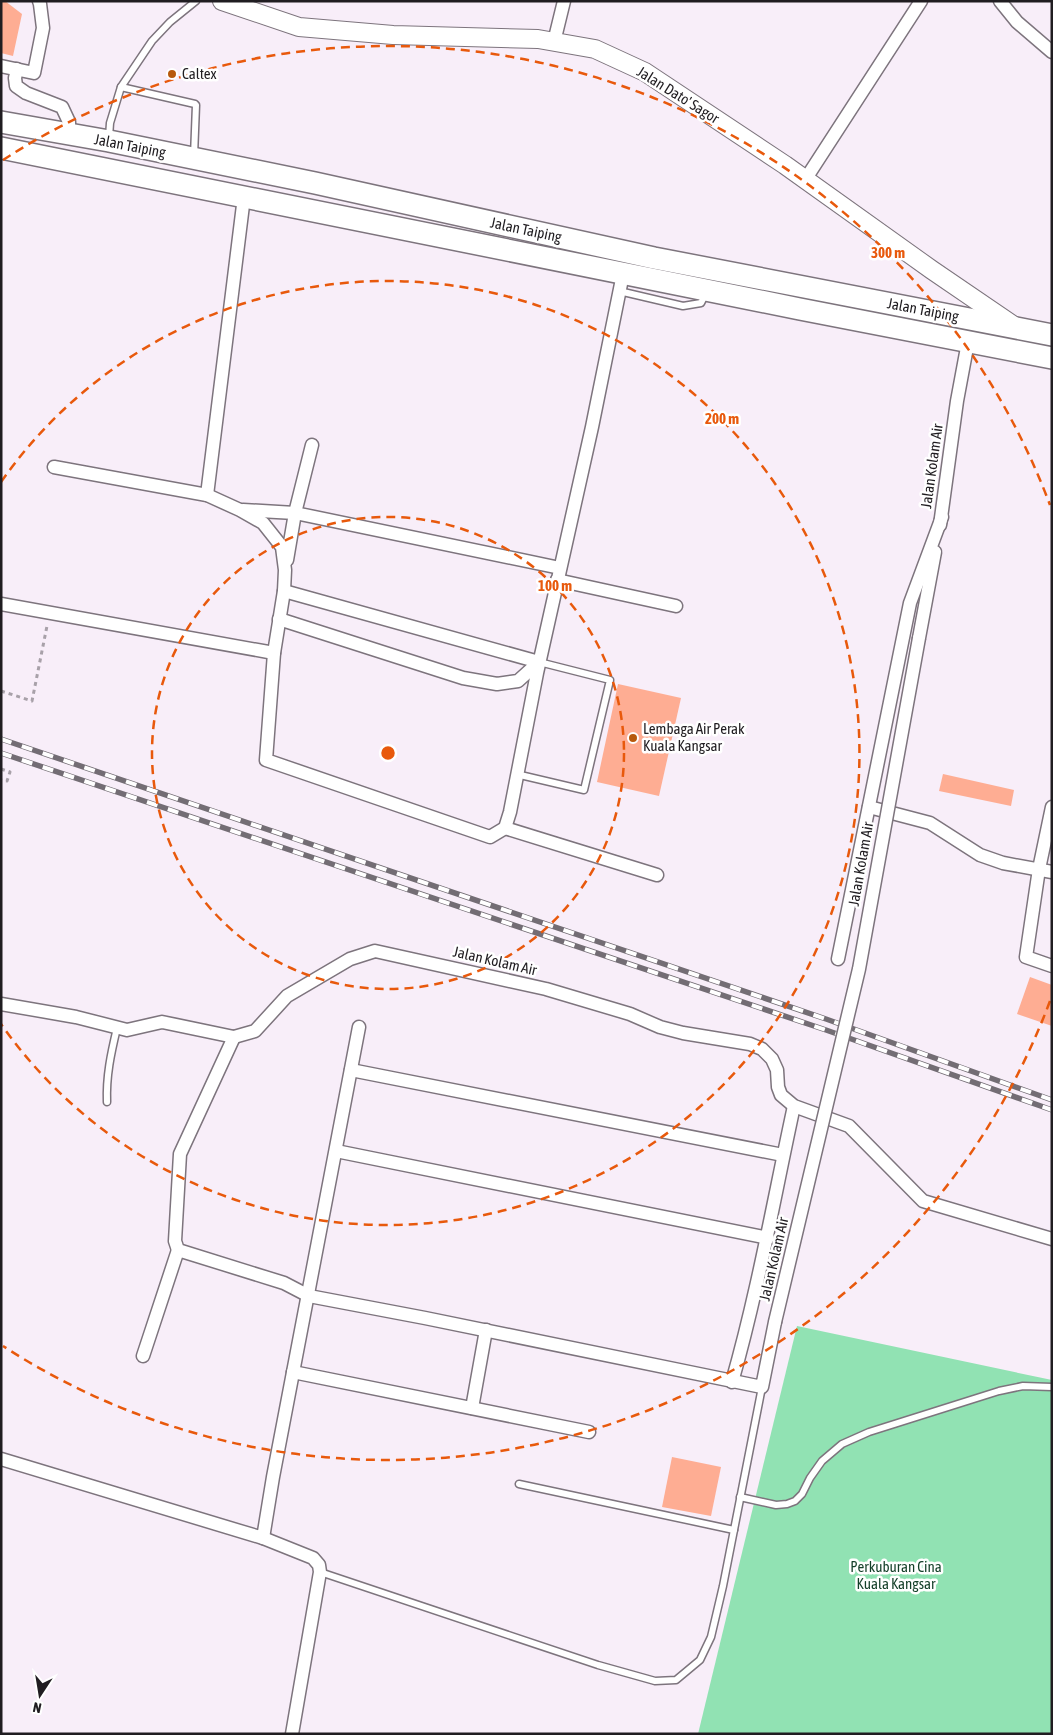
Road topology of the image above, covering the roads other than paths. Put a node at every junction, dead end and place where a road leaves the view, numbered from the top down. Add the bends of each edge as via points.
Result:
1 (38, 1) edge
2 (196, 1) edge
3 (564, 1) edge
4 (921, 1) edge
5 (1000, 1) edge
6 (224, 2) edge
7 (554, 42) junction
8 (1052, 52) edge
9 (1, 66) edge
10 (17, 69) junction
11 (121, 87) junction
12 (1, 122) edge
13 (69, 135) junction
14 (109, 141) junction
15 (1, 148) edge
16 (201, 161) junction
17 (805, 180) junction
18 (244, 197) junction
19 (581, 242) junction
20 (621, 283) junction
21 (932, 312) junction
22 (1018, 329) junction
23 (1052, 335) edge
24 (968, 342) junction
25 (1052, 358) edge
26 (312, 445) dead end
27 (54, 467) dead end
28 (207, 495) junction
29 (240, 510) junction
30 (295, 513) junction
31 (942, 517) junction
32 (285, 570) junction
33 (559, 574) junction
34 (284, 591) junction
35 (1, 604) edge
36 (676, 606) dead end
37 (279, 618) junction
38 (274, 652) junction
39 (539, 662) junction
40 (516, 774) junction
41 (869, 807) junction
42 (1052, 808) edge
43 (505, 828) junction
44 (1046, 870) edge
45 (657, 875) dead end
46 (838, 959) dead end
47 (1052, 966) edge
48 (1, 1004) edge
49 (359, 1027) dead end
50 (117, 1028) junction
51 (234, 1038) junction
52 (351, 1070) junction
53 (107, 1102) dead end
54 (794, 1106) junction
55 (336, 1151) junction
56 (783, 1155) junction
57 (768, 1238) junction
58 (1052, 1239) edge
59 (178, 1250) junction
60 (309, 1296) junction
61 (486, 1330) junction
62 (143, 1356) dead end
63 (294, 1372) junction
64 (732, 1382) junction
65 (762, 1387) junction
66 (1052, 1387) edge
67 (472, 1408) junction
68 (589, 1432) dead end
69 (1, 1459) edge
70 (519, 1484) dead end
71 (740, 1497) junction
72 (734, 1530) junction
73 (264, 1538) junction
74 (320, 1572) junction
75 (292, 1734) edge

1 - 10 street via 43,28 34,73
2 - 11 lane via 152,41
3 - 7 street
4 - 17 street
5 - 8 street
6 - 7 main road, Jalan Dato' Sagor via 299,27
7 - 17 main road, Jalan Dato' Sagor via 595,49 645,72
9 - 10 street
10 - 13 street via 16,86 62,107 69,122
11 - 14 lane via 110,123
11 - 16 lane via 195,104
12 - 13 highway, Jalan Taiping
13 - 14 highway, Jalan Taiping
14 - 16 highway, Jalan Taiping
15 - 18 highway, Jalan Taiping
16 - 18 highway via 234,181
16 - 19 highway, Jalan Taiping
17 - 22 main road, Jalan Dato' Sagor
18 - 20 highway, Jalan Taiping
18 - 28 street
19 - 20 highway via 608,258
19 - 21 highway, Jalan Taiping
20 - 24 highway, Jalan Taiping via 706,291
20 - 33 street
21 - 22 highway, Jalan Taiping
21 - 24 highway
22 - 23 highway, Jalan Taiping
24 - 25 highway, Jalan Taiping
24 - 31 street, Jalan Kolam Air
26 - 30 street
27 - 28 street
28 - 29 street
29 - 30 street
29 - 32 street via 264,524 282,547
30 - 32 street
30 - 33 street
31 - 41 street via 910,604
31 - 65 street, Jalan Kolam Air, bridge via 859,969
32 - 34 street
33 - 36 street
33 - 39 street
34 - 37 street
34 - 39 street
35 - 38 street
37 - 38 street
37 - 39 street via 463,678 497,684 518,681
38 - 43 street via 266,760 490,836
39 - 40 street
39 - 40 lane via 610,680 584,790
40 - 43 street
41 - 44 street via 930,823 980,855
41 - 46 street
42 - 44 street
43 - 45 street
44 - 47 street via 1026,957
48 - 50 street
49 - 52 street
50 - 51 street via 127,1030 162,1022
50 - 53 lane via 106,1081
51 - 54 street, Jalan Kolam Air via 255,1031 287,996 350,959 375,951 546,989 683,1033 750,1044 762,1049 772,1059 780,1095
51 - 59 street via 180,1154 175,1241
52 - 55 street
52 - 56 street
54 - 56 street
54 - 58 street via 849,1126 923,1201
55 - 57 street
55 - 60 street
56 - 57 street
57 - 64 street
59 - 60 street via 284,1283
59 - 62 street
60 - 61 street
60 - 63 street
61 - 64 street
61 - 67 street
63 - 67 street
63 - 73 street
64 - 65 street
65 - 71 lane
66 - 71 lane via 1023,1386 998,1391 869,1432 842,1444 822,1461 802,1494 788,1504 776,1505
67 - 68 street
69 - 73 street
70 - 72 lane
71 - 72 lane
72 - 74 lane via 711,1638 700,1660 676,1680 655,1680 598,1665
73 - 74 street via 313,1558
74 - 75 street

